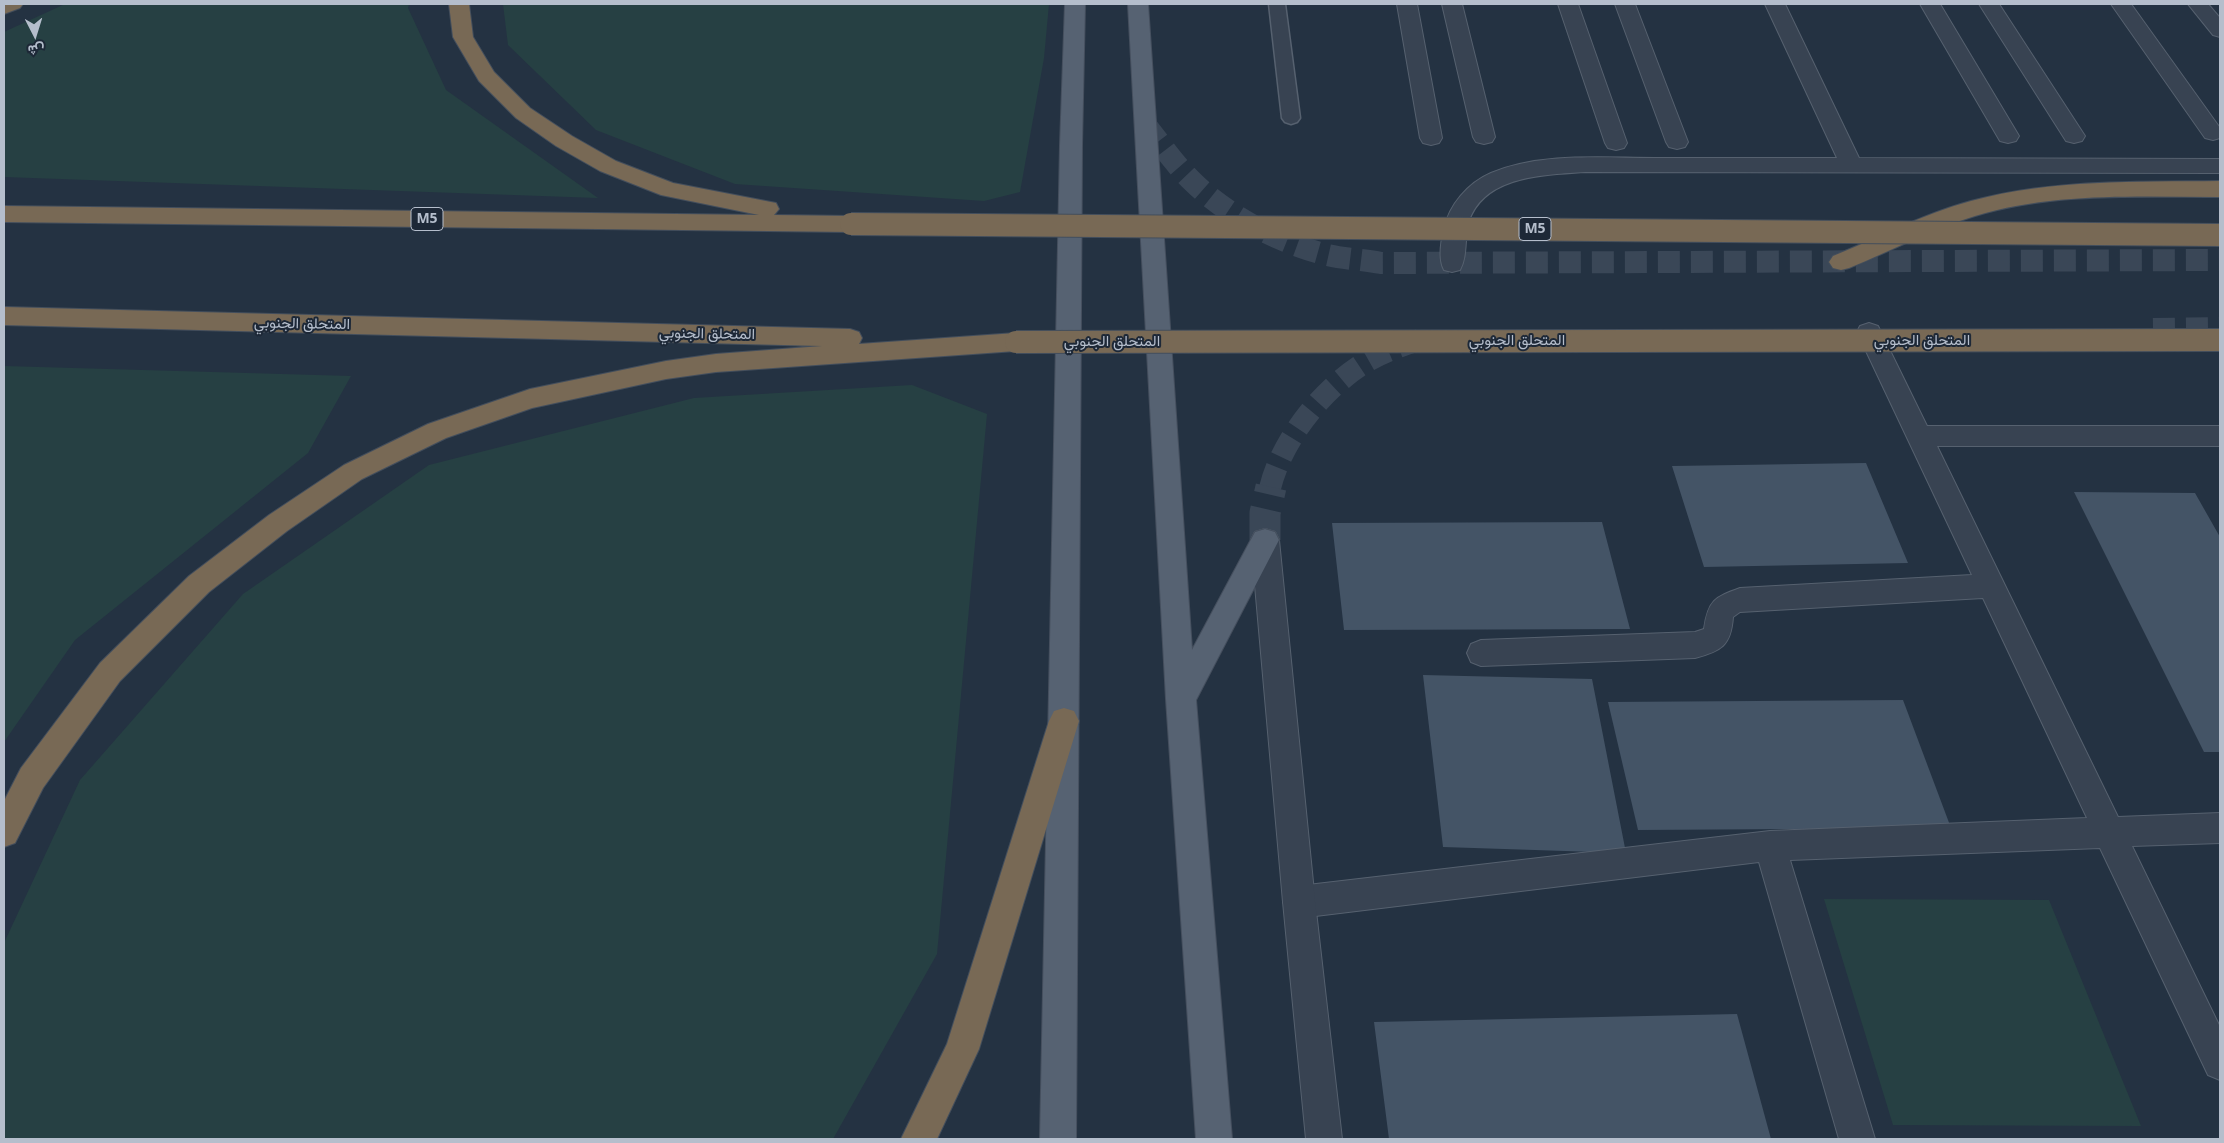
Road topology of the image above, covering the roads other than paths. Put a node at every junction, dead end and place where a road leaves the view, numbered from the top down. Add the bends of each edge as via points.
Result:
1 (13, 4) edge
2 (459, 4) edge
3 (1076, 4) edge
4 (1138, 4) edge
5 (1277, 4) edge
6 (1407, 4) edge
7 (1452, 4) edge
8 (1568, 4) edge
9 (1625, 4) edge
10 (1774, 4) edge
11 (1930, 4) edge
12 (1989, 4) edge
13 (2121, 4) edge
14 (2198, 4) edge
15 (4, 8) edge
16 (2218, 25) edge
17 (1291, 118) dead end
18 (2213, 133) dead end
19 (2008, 136) dead end
20 (2074, 136) dead end
21 (1484, 137) dead end
22 (1432, 138) dead end
23 (1677, 142) dead end
24 (1616, 143) dead end
25 (1851, 165) junction
26 (2220, 166) edge
27 (2220, 189) edge
28 (4, 214) edge
29 (851, 224) junction
30 (2220, 235) edge
31 (1841, 262) dead end
32 (1452, 264) dead end
33 (4, 316) edge
34 (1869, 332) dead end
35 (2220, 340) edge
36 (1016, 342) junction
37 (1920, 436) junction
38 (2220, 436) edge
39 (1266, 540) joint
40 (1992, 586) junction
41 (1481, 654) dead end
42 (1181, 699) junction
43 (1064, 721) junction
44 (2220, 828) edge
45 (4, 832) edge
46 (2110, 833) junction
47 (1770, 846) junction
48 (1299, 902) junction
49 (2220, 1062) edge
50 (919, 1139) edge
51 (1058, 1139) edge
52 (1214, 1139) edge
53 (1324, 1139) edge
54 (1857, 1139) edge

1 - 15 highway
2 - 29 highway via 463,37 486,76 522,113 608,166 669,190
3 - 43 main road via 1070,145
4 - 42 main road
5 - 17 lane
6 - 22 street
7 - 21 street
8 - 24 street
9 - 23 street
10 - 25 street
11 - 19 street
12 - 20 street
13 - 18 street
14 - 16 street
25 - 26 street
25 - 32 street via 1586,165 1513,172 1488,183 1460,215
27 - 31 highway via 2133,190 2026,197 1972,209 1926,225
28 - 29 highway, M5
29 - 30 highway, M5, bridge
33 - 36 highway, المتحلق الجنوبي
34 - 37 street
35 - 36 highway, المتحلق الجنوبي, bridge
36 - 45 highway via 716,363 666,370 530,399 437,431 353,472 278,523 199,584 110,672 32,778
37 - 38 street
37 - 40 street
39 - 42 main road
39 - 48 street
40 - 41 street via 1730,602 1718,616 1719,632 1715,639 1695,646
40 - 46 street
42 - 52 main road
43 - 50 highway via 962,1048
43 - 51 main road
44 - 46 street
46 - 47 street
46 - 49 street
47 - 48 street
47 - 54 street
48 - 53 street

